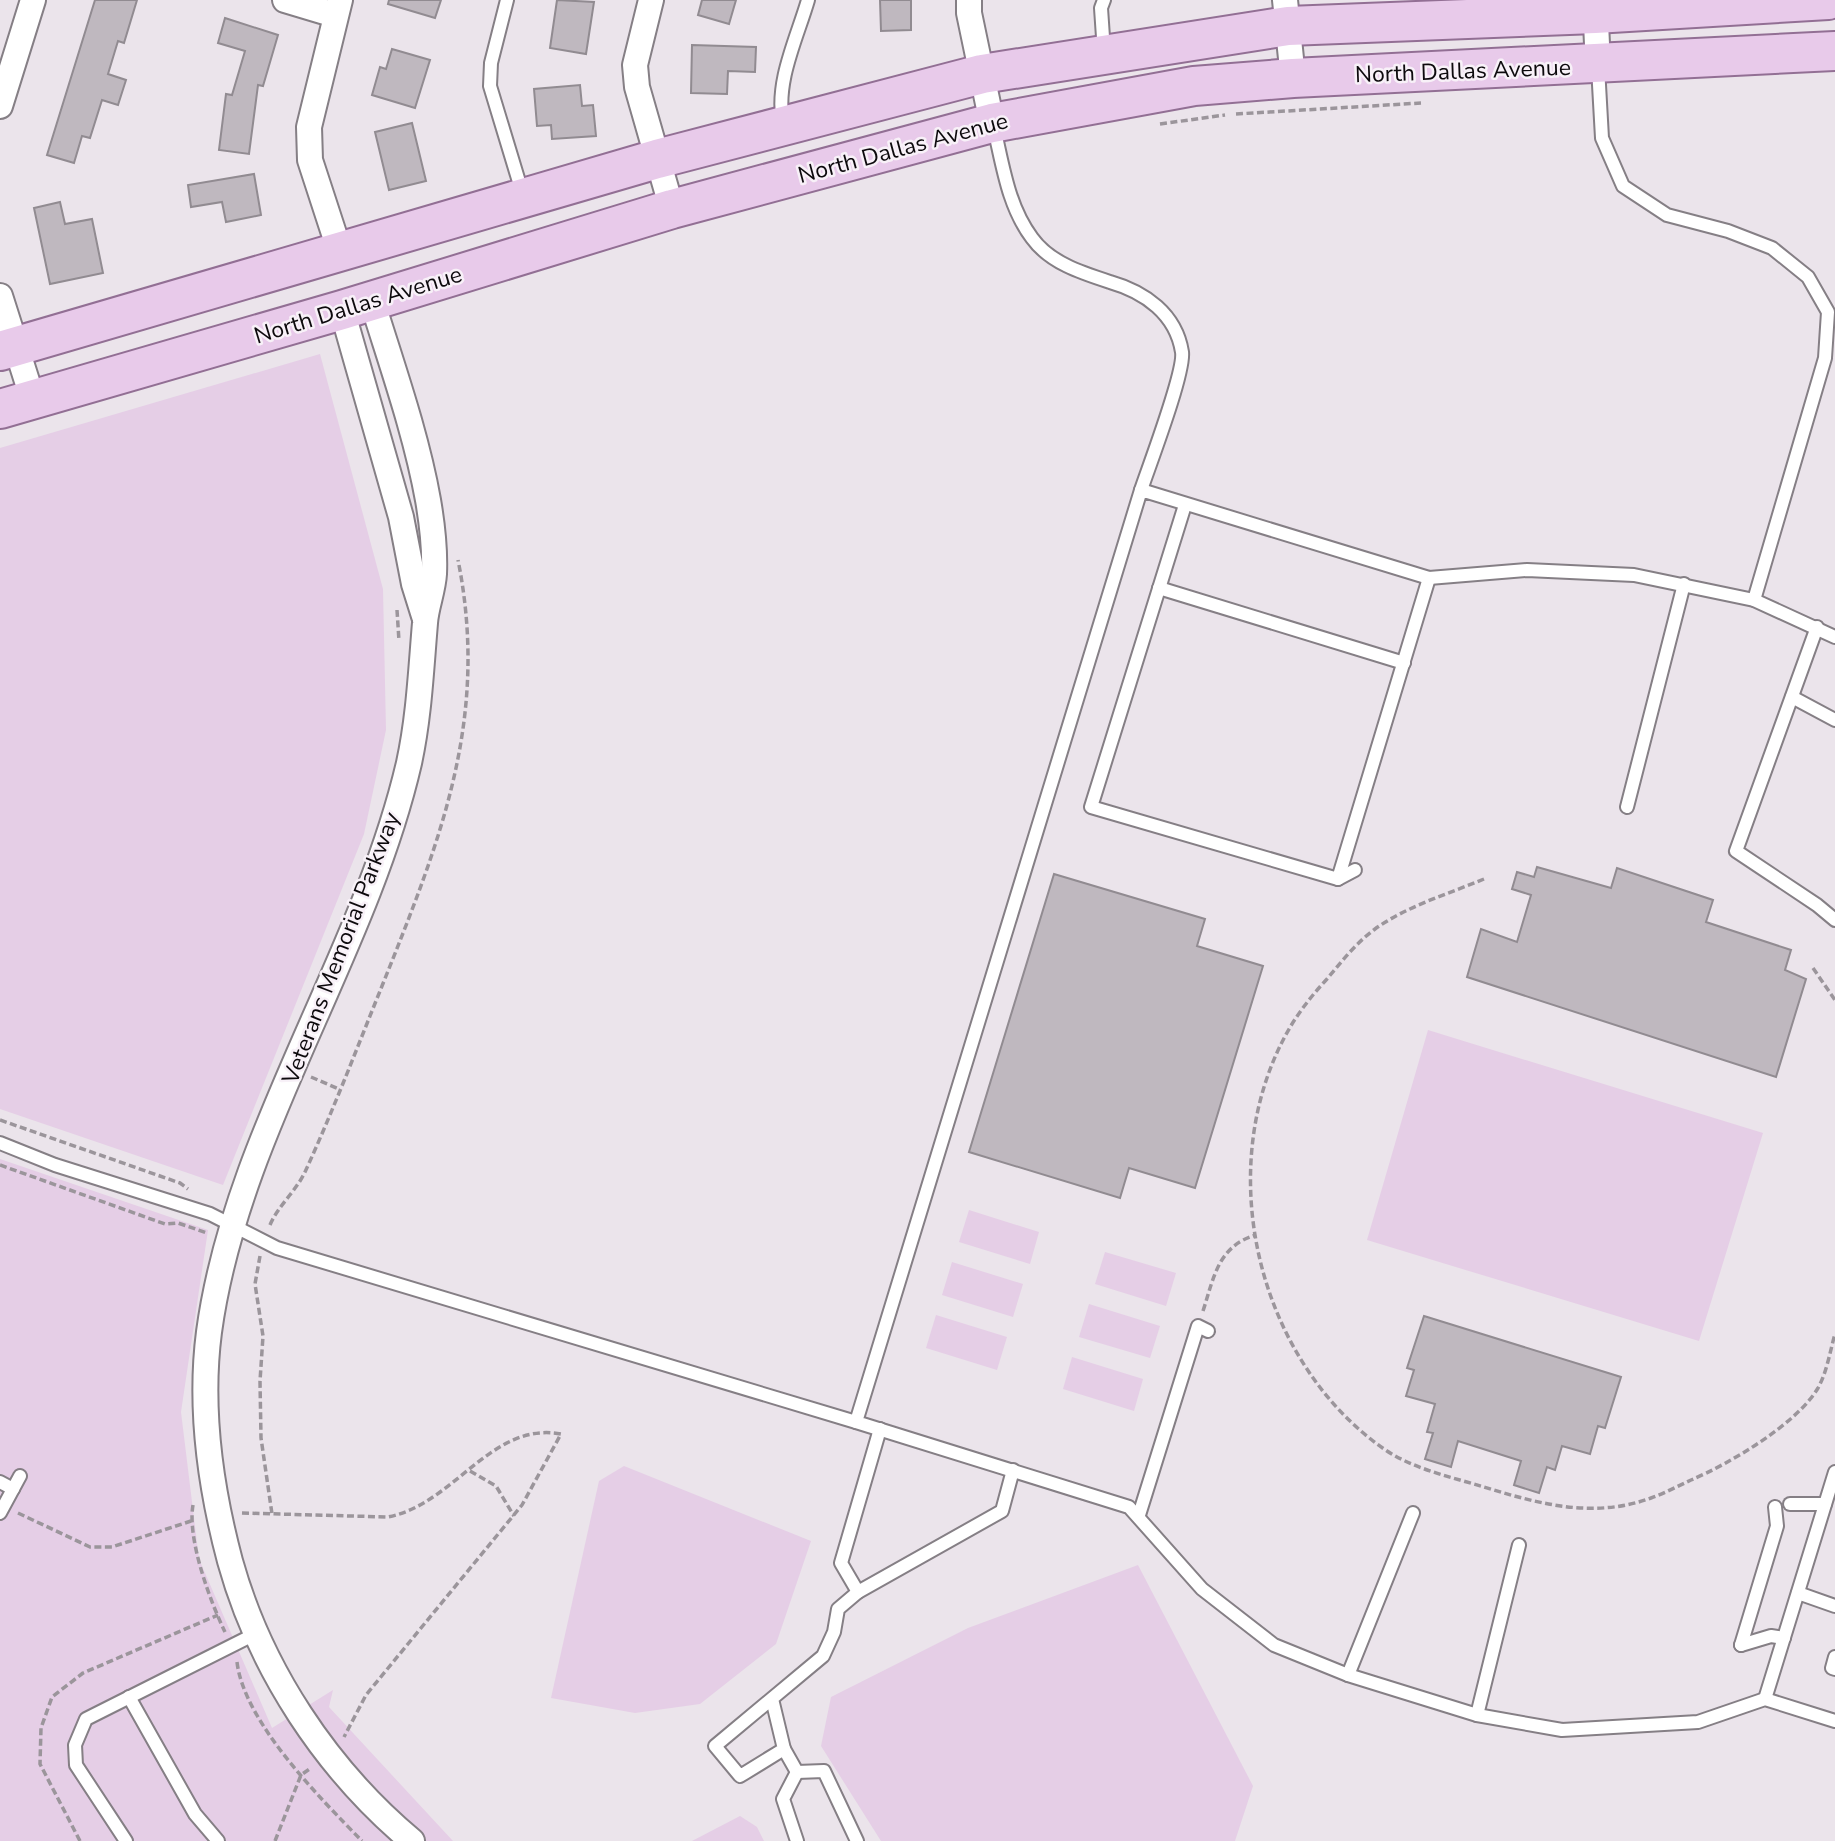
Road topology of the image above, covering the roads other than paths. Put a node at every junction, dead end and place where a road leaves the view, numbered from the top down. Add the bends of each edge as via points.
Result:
1 (33, 0) edge
2 (285, 0) edge
3 (507, 0) edge
4 (651, 0) edge
5 (808, 0) edge
6 (970, 0) edge
7 (1104, 0) edge
8 (1828, 0) edge
9 (1595, 7) edge
10 (337, 8) edge
11 (1287, 13) edge
12 (1835, 51) edge
13 (1104, 54) junction
14 (1598, 66) junction
15 (982, 74) junction
16 (1293, 78) junction
17 (0, 107) edge
18 (992, 123) junction
19 (784, 126) junction
20 (657, 159) junction
21 (524, 198) junction
22 (672, 209) junction
23 (340, 252) junction
24 (0, 296) edge
25 (357, 306) junction
26 (8, 349) edge
27 (16, 404) edge
28 (1141, 490) junction
29 (1185, 505) junction
30 (1429, 578) junction
31 (1684, 584) junction
32 (1159, 588) junction
33 (1754, 600) junction
34 (425, 620) junction
35 (1817, 627) junction
36 (1835, 636) edge
37 (1404, 663) junction
38 (1792, 696) junction
39 (1835, 720) edge
40 (1627, 807) dead end
41 (1355, 870) dead end
42 (1338, 879) junction
43 (1835, 920) edge
44 (0, 1143) edge
45 (232, 1227) junction
46 (1203, 1328) road end
47 (856, 1422) junction
48 (880, 1429) junction
49 (1013, 1470) junction
50 (1835, 1472) edge
51 (20, 1476) dead end
52 (0, 1482) edge
53 (13, 1489) junction
54 (1790, 1504) dead end
55 (1825, 1504) junction
56 (1774, 1507) dead end
57 (2, 1510) edge
58 (1413, 1513) dead end
59 (1139, 1515) junction
60 (1519, 1545) dead end
61 (858, 1592) junction
62 (1798, 1593) junction
63 (1835, 1606) edge
64 (255, 1634) junction
65 (1784, 1639) junction
66 (1835, 1657) edge
67 (1835, 1669) edge
68 (1349, 1675) junction
69 (129, 1697) junction
70 (772, 1699) junction
71 (1765, 1699) junction
72 (1477, 1715) junction
73 (1835, 1721) edge
74 (784, 1749) junction
75 (797, 1772) junction
76 (126, 1841) edge
77 (218, 1841) edge
78 (412, 1841) edge
79 (797, 1841) edge
80 (856, 1841) edge

1 - 17 street
2 - 10 street
3 - 21 lane via 490,86
4 - 20 street via 635,65 636,87
5 - 19 lane via 781,93
6 - 15 street
7 - 13 lane
8 - 9 main road
9 - 11 main road via 1418,16
9 - 14 street
10 - 23 street via 309,127 310,160
11 - 13 main road
11 - 16 street
12 - 14 main road, North Dallas Avenue
13 - 15 main road
14 - 16 main road, North Dallas Avenue
14 - 33 lane via 1602,138 1623,186 1667,215 1772,248 1808,277 1828,312 1825,358
15 - 18 street
15 - 19 main road
16 - 18 main road, North Dallas Avenue via 1194,86
18 - 22 main road, North Dallas Avenue
18 - 28 lane via 1013,207 1032,239 1048,255 1080,272 1132,288 1168,315 1183,354
19 - 20 main road
20 - 21 main road
20 - 22 street
21 - 23 main road
22 - 25 main road, North Dallas Avenue
23 - 25 main road
23 - 26 main road
24 - 26 street
25 - 27 main road, North Dallas Avenue
25 - 34 street, Veterans Memorial Parkway
25 - 34 street, Veterans Memorial Parkway via 429,502 434,575
26 - 27 street
28 - 29 lane
28 - 47 lane
29 - 30 lane
29 - 32 lane
30 - 31 lane via 1527,569 1577,570
30 - 37 lane
31 - 33 lane
31 - 40 lane
32 - 37 lane
32 - 42 lane via 1091,807
33 - 35 lane
34 - 45 street, Veterans Memorial Parkway via 409,760 385,846
35 - 36 lane
35 - 38 lane
37 - 42 lane
38 - 39 lane
38 - 43 lane via 1736,851
41 - 42 lane
44 - 45 lane via 210,1214
45 - 47 lane via 277,1248
45 - 64 street, Veterans Memorial Parkway via 209,1333 207,1428 217,1514
46 - 59 lane via 1163,1460
47 - 48 lane
48 - 49 lane
48 - 61 lane via 841,1563
49 - 59 lane via 1121,1504
49 - 61 lane via 1002,1511
50 - 55 lane
51 - 53 lane
52 - 53 lane
53 - 57 lane
54 - 55 lane
55 - 62 lane
56 - 65 lane via 1777,1527 1741,1645 1771,1636
58 - 68 lane
59 - 68 lane via 1202,1589 1274,1645
60 - 72 lane
61 - 70 lane via 838,1609 823,1656
62 - 63 lane
62 - 65 lane
64 - 69 lane
64 - 78 street, Veterans Memorial Parkway via 328,1754 368,1801
65 - 71 lane
66 - 67 lane
68 - 72 lane
69 - 76 lane via 86,1719 75,1745 76,1765
69 - 77 lane via 195,1814
70 - 74 lane
70 - 74 lane via 715,1746 740,1776
71 - 72 lane via 1698,1722 1575,1730
71 - 73 lane
74 - 75 lane
75 - 79 lane via 783,1799
75 - 80 lane via 824,1771

